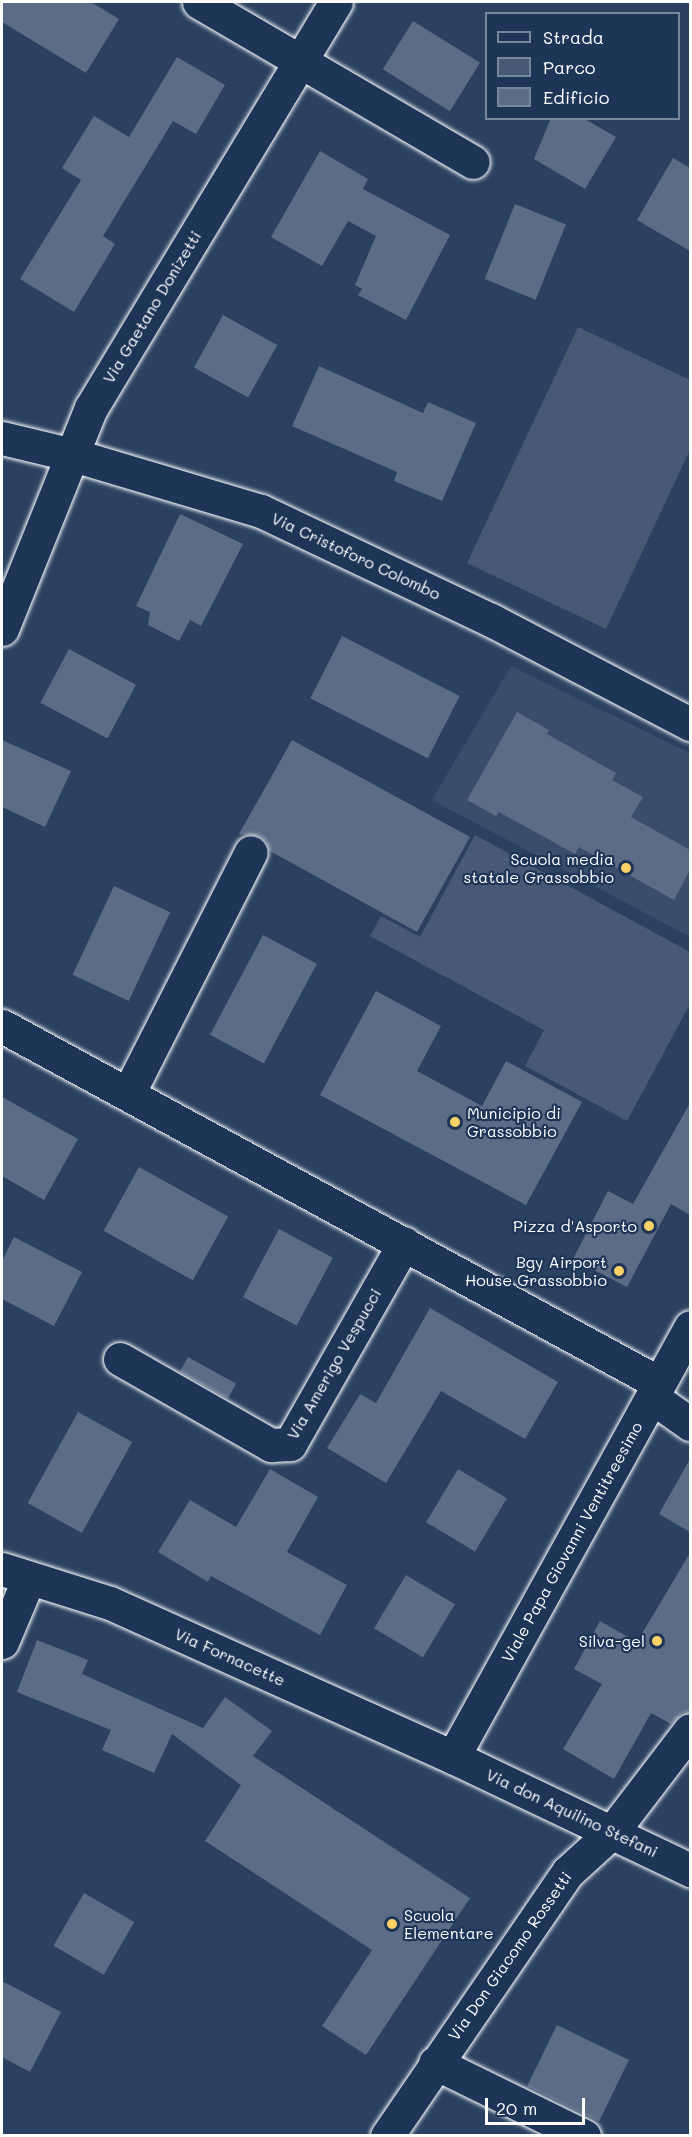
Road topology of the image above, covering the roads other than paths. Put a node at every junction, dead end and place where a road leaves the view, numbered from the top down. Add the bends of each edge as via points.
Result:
1 (199, 2) edge
2 (336, 2) edge
3 (299, 62) junction
4 (473, 162) dead end
5 (2, 438) edge
6 (73, 455) junction
7 (2, 629) edge
8 (690, 724) edge
9 (251, 852) dead end
10 (2, 1026) edge
11 (128, 1094) junction
12 (404, 1243) junction
13 (690, 1327) edge
14 (120, 1359) dead end
15 (655, 1390) junction
16 (690, 1424) edge
17 (15, 1573) edge
18 (2, 1642) edge
19 (690, 1730) edge
20 (453, 1757) junction
21 (612, 1832) junction
22 (690, 1870) edge
23 (435, 2063) junction
24 (387, 2136) edge
25 (584, 2136) edge

1 - 3 street
2 - 3 street, Via Gaetano Donizetti
3 - 4 street
3 - 6 street, Via Gaetano Donizetti via 91,408
5 - 6 street, Via Cristoforo Colombo
6 - 7 street, Via Gaetano Donizetti
6 - 8 street, Via Cristoforo Colombo via 261,511 491,620
9 - 11 street
10 - 11 street
11 - 12 street
12 - 14 street, Via Amerigo Vespucci via 290,1444 271,1445
12 - 15 street
13 - 15 street, Viale Papa Giovanni Ventitreesimo
15 - 16 street
15 - 20 street, Viale Papa Giovanni Ventitreesimo
17 - 18 street
17 - 20 street, Via Fornacette via 110,1603
19 - 21 street, Via Don Giacomo Rossetti
20 - 21 street, Via don Aquilino Stefani
21 - 22 street, Via don Aquilino Stefani
21 - 23 street, Via Don Giacomo Rossetti via 568,1872
23 - 24 street, Via Don Giacomo Rossetti
23 - 25 street

